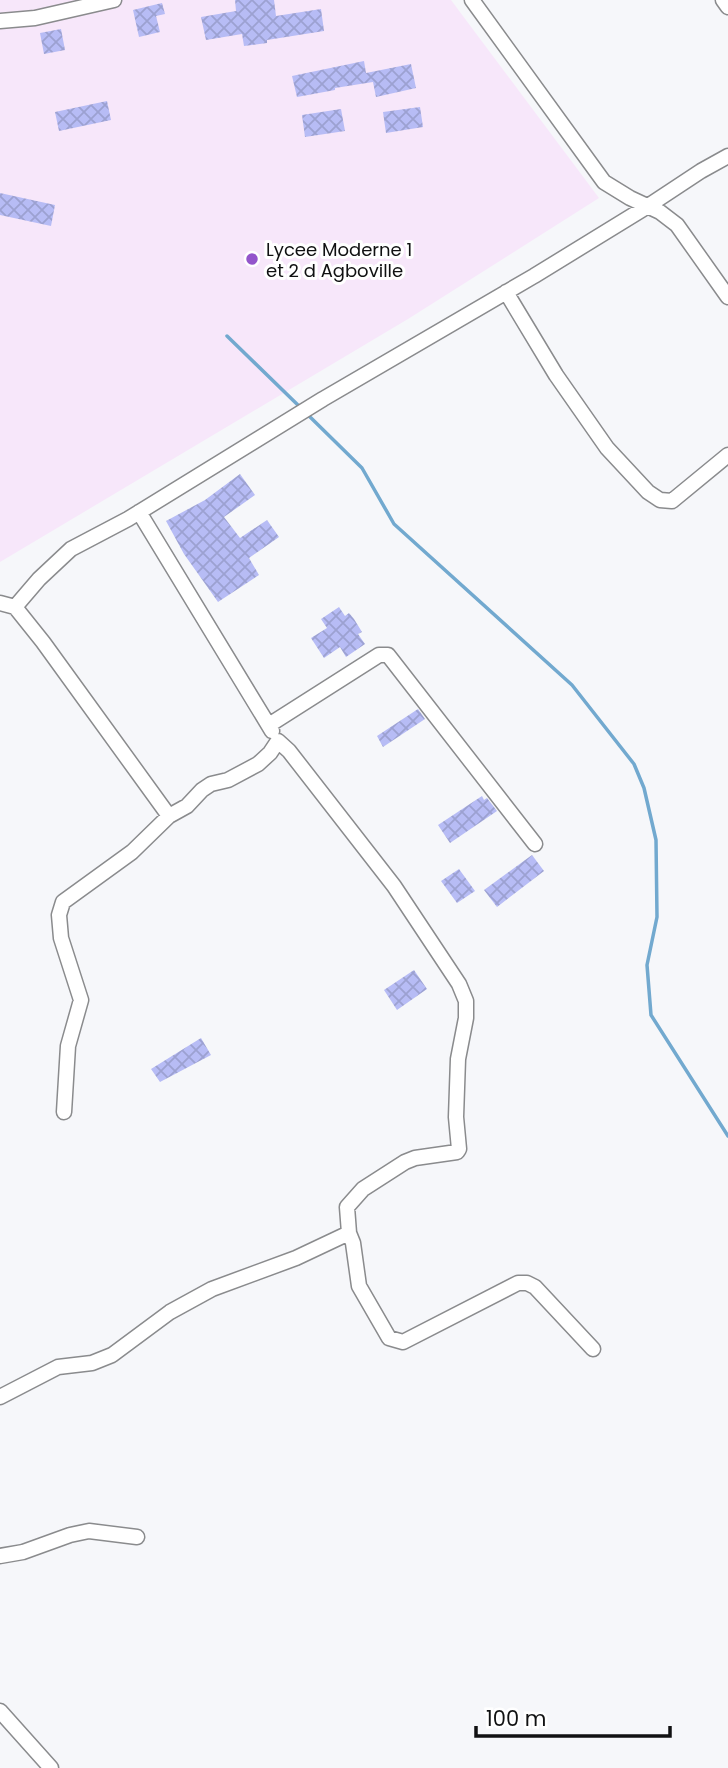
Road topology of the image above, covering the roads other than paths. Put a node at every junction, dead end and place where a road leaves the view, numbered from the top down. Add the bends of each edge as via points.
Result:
1 (114, 0) edge
2 (472, 0) edge
3 (723, 0) edge
4 (728, 7) edge
5 (0, 21) edge
6 (728, 156) edge
7 (648, 206) junction
8 (506, 292) junction
9 (728, 297) edge
10 (728, 455) edge
11 (139, 512) junction
12 (0, 603) edge
13 (15, 607) junction
14 (269, 725) junction
15 (278, 741) junction
16 (169, 816) junction
17 (536, 844) dead end
18 (64, 1112) dead end
19 (349, 1233) junction
20 (593, 1349) dead end
21 (0, 1397) edge
22 (137, 1537) dead end
23 (0, 1556) edge
24 (0, 1711) edge
25 (51, 1768) edge

1 - 5 street
2 - 7 street via 604,182
3 - 4 street
6 - 7 street
7 - 8 street
7 - 9 street via 677,225
8 - 10 street via 607,448 648,492 672,501
8 - 11 street
11 - 13 street via 71,549
11 - 14 street
12 - 13 street
13 - 16 street
14 - 15 street
14 - 17 street via 379,655 388,655
15 - 16 street via 258,764 211,784
15 - 19 street via 394,886 459,984 466,1002 458,1059 459,1149 415,1158 363,1189 347,1207
16 - 18 street via 132,852 63,902 61,938 81,1000 68,1046
19 - 20 street via 359,1286 389,1338 397,1342 517,1283 527,1283
19 - 21 street via 212,1289 170,1311 112,1355 58,1367
22 - 23 street via 89,1531
24 - 25 street

